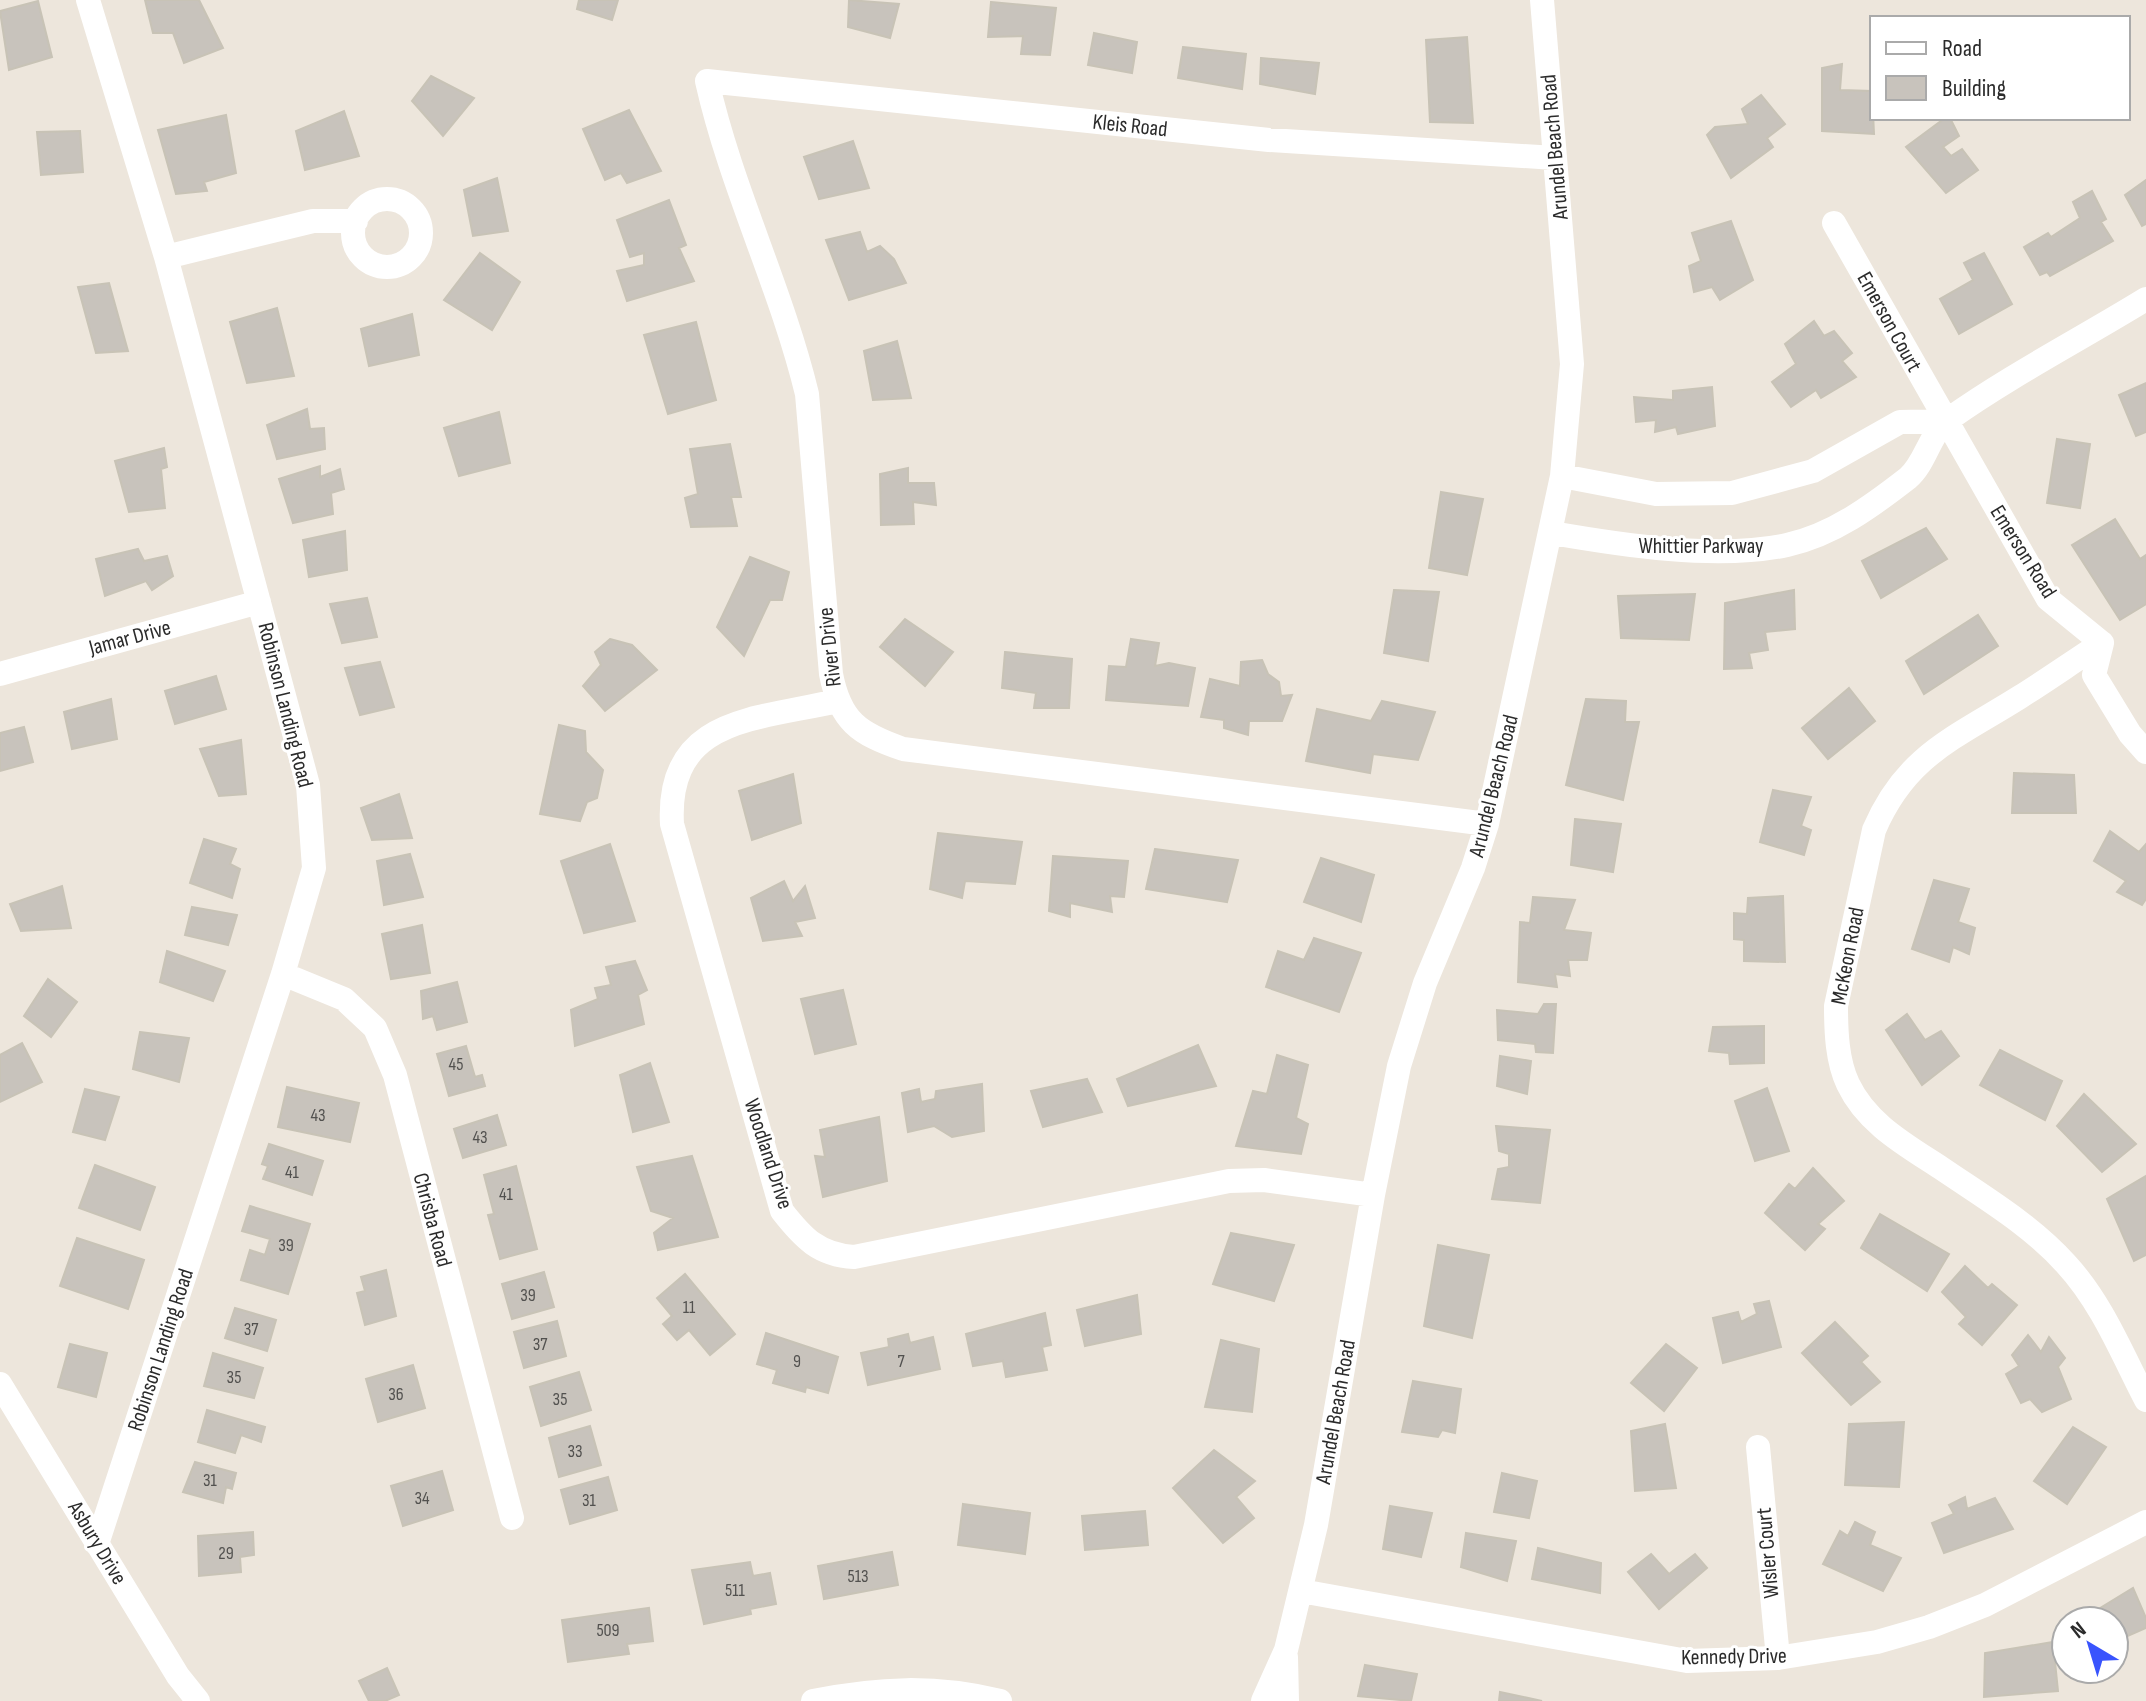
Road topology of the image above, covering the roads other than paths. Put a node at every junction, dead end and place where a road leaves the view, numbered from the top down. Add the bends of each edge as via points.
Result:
1 (88, 0) edge
2 (1542, 0) edge
3 (707, 81) joint
4 (1555, 158) junction
5 (356, 221) dead end
6 (1834, 223) dead end
7 (166, 257) junction
8 (2146, 299) edge
9 (1945, 421) junction
10 (1562, 476) junction
11 (1552, 533) junction
12 (259, 602) junction
13 (2102, 643) junction
14 (0, 674) edge
15 (837, 701) junction
16 (2146, 752) edge
17 (1487, 824) junction
18 (283, 974) junction
19 (1373, 1195) junction
20 (0, 1384) edge
21 (2146, 1400) edge
22 (1758, 1447) dead end
23 (512, 1518) dead end
24 (2146, 1522) edge
25 (97, 1544) junction
26 (1301, 1591) junction
27 (1286, 1650) junction
28 (1778, 1658) junction
29 (198, 1701) edge
30 (813, 1701) edge
31 (1000, 1701) edge
32 (1263, 1701) edge
33 (1287, 1701) edge

1 - 7 street, Robinson Landing Road
2 - 4 street, Arundel Beach Road
3 - 4 street, Kleis Road via 1269,140
3 - 15 street, River Drive via 718,134 807,394
4 - 10 street, Arundel Beach Road via 1572,364
5 - 7 street via 313,221
6 - 9 street, Emerson Court
7 - 12 street, Robinson Landing Road
8 - 9 street, Whittier Parkway
9 - 10 street, Whittier Parkway via 1900,422 1813,471 1732,493 1656,494
9 - 11 street, Whittier Parkway via 1912,475 1851,519 1787,545 1630,546
9 - 13 street, Emerson Road via 2048,599
10 - 11 street, Arundel Beach Road
11 - 17 street, Arundel Beach Road
12 - 14 street, Jamar Drive
12 - 18 street, Robinson Landing Road via 308,785 313,852 314,868
13 - 16 street via 2094,675
13 - 21 street, McKeon Road via 1948,738 1904,776 1874,830 1836,1006 1836,1033 1847,1082 1863,1108 1886,1132 2002,1209 2067,1265 2094,1300
15 - 17 street, River Drive via 853,725 903,749
15 - 19 street, Woodland Drive via 713,732 682,760 670,796 672,824 782,1211 813,1246 829,1255 854,1257 1229,1181 1264,1180
17 - 19 street, Arundel Beach Road via 1412,1021
18 - 23 street, Chrisba Road via 344,999 375,1028 395,1075
18 - 25 street, Robinson Landing Road
19 - 26 street, Arundel Beach Road
20 - 25 street, Asbury Drive
22 - 28 street, Wisler Court
24 - 28 street, Kennedy Drive via 1985,1605 1929,1627 1877,1642
25 - 29 street, Asbury Drive
26 - 27 street, Arundel Beach Road
26 - 28 street, Kennedy Drive via 1687,1661
27 - 32 street, Arundel Beach Road
27 - 33 street, Arundel Beach Road
30 - 31 street via 879,1689 929,1688

